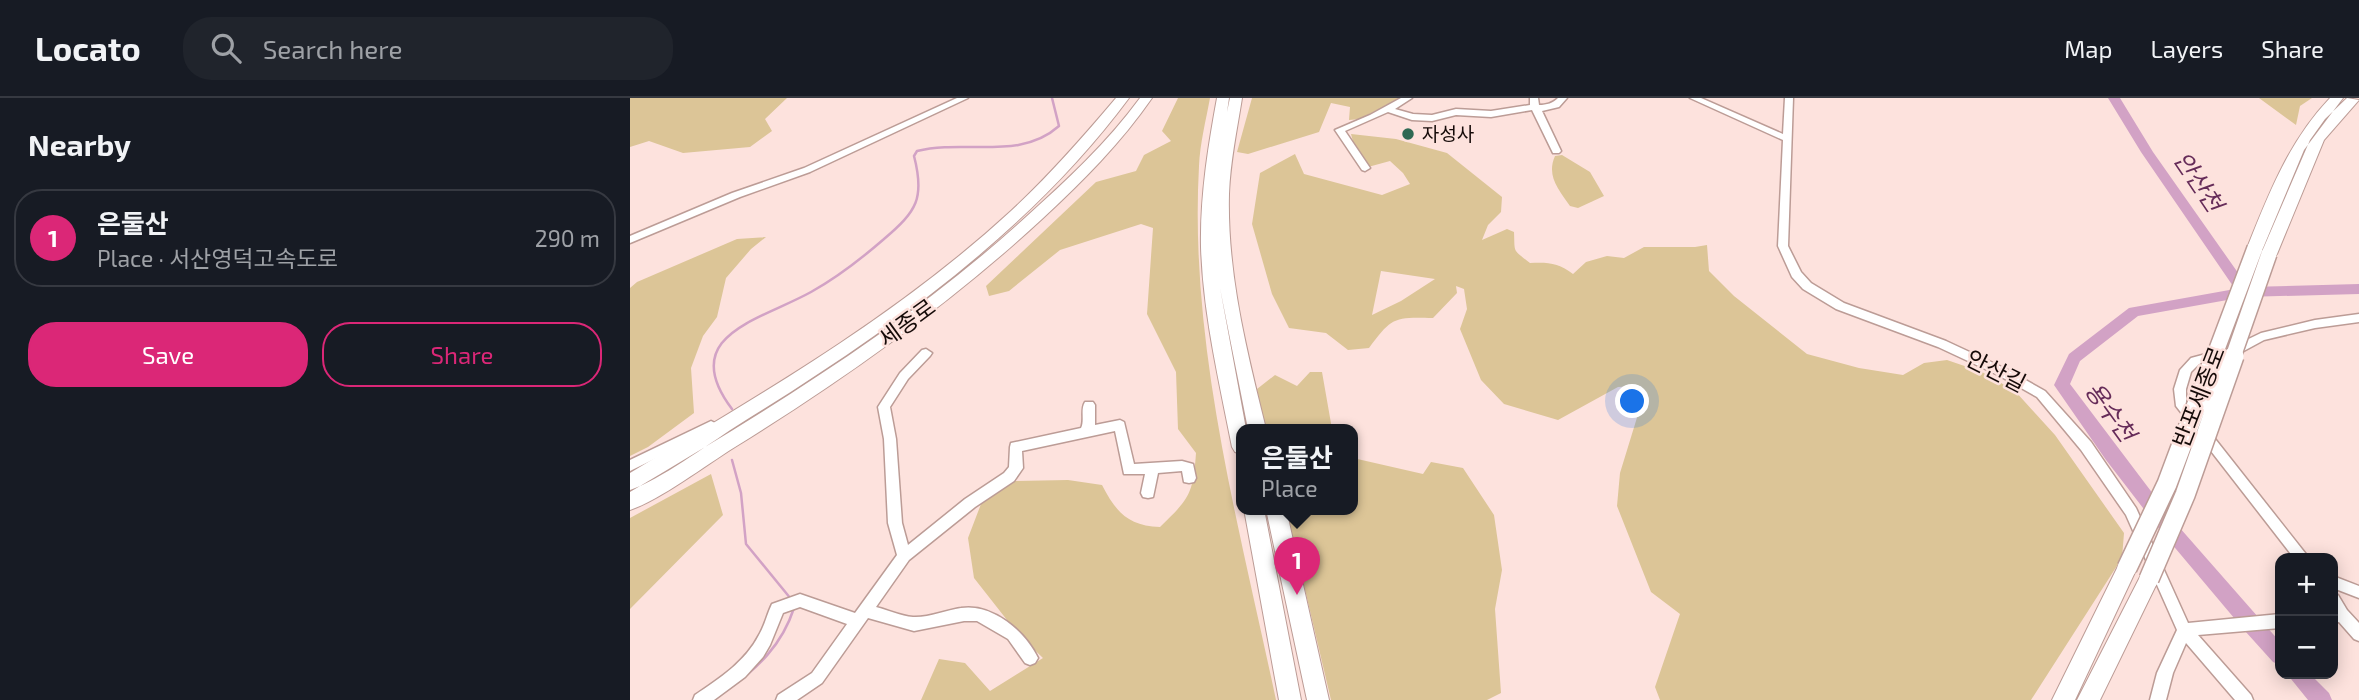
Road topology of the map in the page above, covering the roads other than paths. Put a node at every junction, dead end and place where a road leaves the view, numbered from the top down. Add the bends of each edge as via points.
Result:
1 (964, 98) edge
2 (1123, 98) edge
3 (1146, 98) edge
4 (1223, 98) edge
5 (1236, 98) edge
6 (1242, 98) edge
7 (1408, 98) edge
8 (1563, 98) edge
9 (1694, 98) edge
10 (1788, 98) edge
11 (2337, 98) edge
12 (2354, 98) edge
13 (1534, 103) edge
14 (1387, 109) junction
15 (1787, 139) junction
16 (1228, 144) junction
17 (1556, 151) dead end
18 (1365, 168) dead end
19 (630, 240) edge
20 (2262, 251) junction
21 (2359, 318) edge
22 (926, 353) dead end
23 (777, 393) junction
24 (1089, 405) dead end
25 (1237, 424) edge
26 (1256, 424) edge
27 (1086, 432) junction
28 (630, 466) edge
29 (1152, 470) junction
30 (1189, 478) dead end
31 (630, 482) edge
32 (1148, 493) dead end
33 (630, 502) edge
34 (1255, 515) edge
35 (1277, 515) edge
36 (2298, 553) edge
37 (904, 556) junction
38 (2338, 584) edge
39 (2359, 592) edge
40 (861, 616) junction
41 (2338, 616) edge
42 (2275, 622) edge
43 (2184, 630) junction
44 (2359, 634) edge
45 (1030, 658) dead end
46 (701, 700) edge
47 (784, 700) edge
48 (1290, 700) edge
49 (1318, 700) edge
50 (2063, 700) edge
51 (2088, 700) edge
52 (2158, 700) edge
53 (2245, 700) edge

1 - 19 street via 807,170 724,199
2 - 23 highway, 세종로 via 1063,170 978,249 865,336
3 - 33 highway, 세종로 via 1084,171 948,293 774,415
4 - 25 highway via 1214,146 1209,247 1214,305
5 - 16 highway
6 - 16 highway
7 - 14 street
8 - 13 street via 1556,104
9 - 15 street
10 - 15 street, 안산길
11 - 20 highway, 반포세종로 via 2316,118 2294,153
12 - 20 highway, 반포세종로 via 2317,140
13 - 14 street via 1491,114 1445,113 1432,118
13 - 17 street
14 - 18 street via 1340,130
15 - 43 street, 안산길 via 1783,246 1796,274 1840,306 1980,360 2041,394 2086,446 2131,512
16 - 26 highway via 1222,194 1229,301
20 - 50 highway, 반포세종로, bridge via 2167,484
20 - 51 highway, 반포세종로, bridge via 2185,495
21 - 36 street via 2261,337 2236,350 2195,361 2180,388 2180,403
22 - 37 street via 884,407 895,523
23 - 28 street
23 - 31 highway, 세종로
24 - 27 street
27 - 29 street via 1120,425 1129,470
27 - 37 street via 1016,447 1016,468 1009,477
29 - 30 street via 1182,466 1188,468
29 - 32 street
34 - 48 highway
35 - 49 highway
37 - 40 street
38 - 39 street
40 - 45 street via 914,624 979,614 1013,634
40 - 46 street via 800,600 777,609 766,641 747,667
40 - 47 street via 817,678
41 - 44 street
42 - 43 street
43 - 52 street
43 - 53 street

